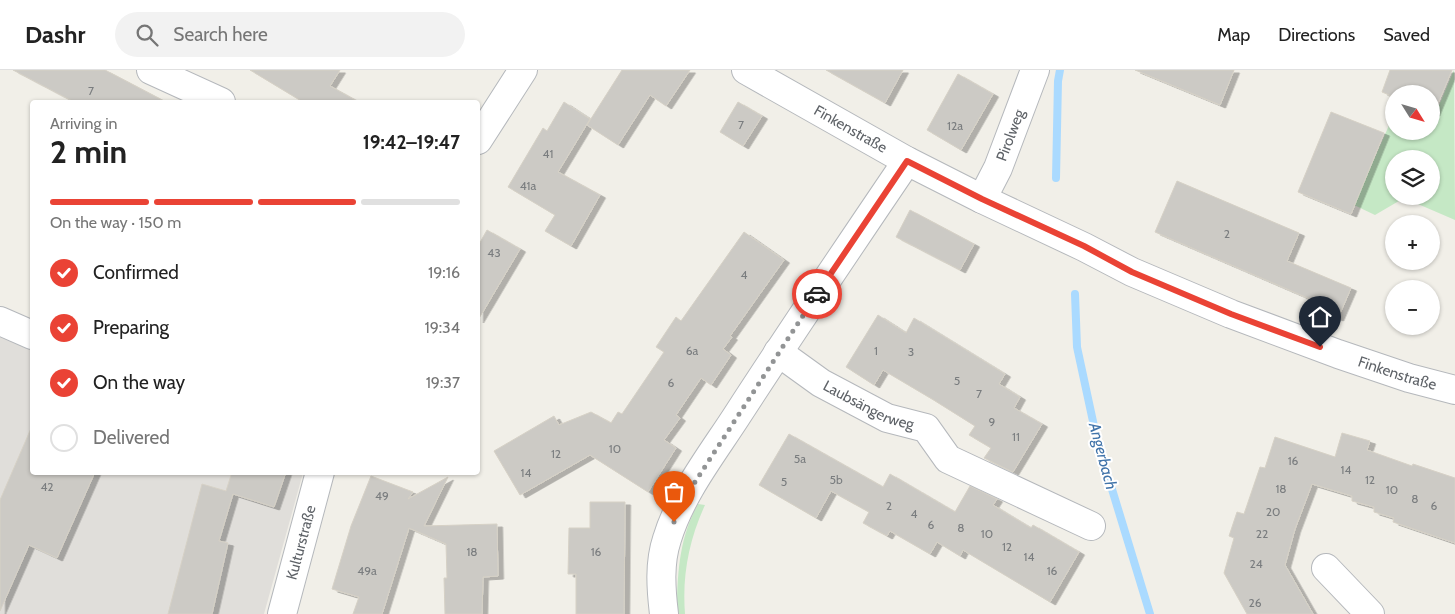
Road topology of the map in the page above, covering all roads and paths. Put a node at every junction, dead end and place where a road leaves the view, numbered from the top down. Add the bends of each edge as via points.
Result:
1 (151, 70) edge
2 (523, 70) edge
3 (746, 70) edge
4 (1035, 70) edge
5 (217, 100) edge
6 (480, 137) edge
7 (907, 161) junction
8 (982, 199) junction
9 (0, 321) edge
10 (30, 334) edge
11 (778, 352) junction
12 (1455, 390) edge
13 (319, 475) edge
14 (1090, 526) dead end
15 (1326, 568) dead end
16 (282, 614) edge
17 (664, 614) edge
18 (1370, 614) edge

1 - 5 street
2 - 6 street
3 - 7 street, Finkenstraße
4 - 8 street, Pirolweg via 998,168
7 - 8 street, Finkenstraße
7 - 11 street
8 - 12 street, Finkenstraße via 1132,272 1231,314 1397,374
9 - 10 street
11 - 14 street, Laubsängerweg via 821,383 887,418 926,428 948,459
11 - 17 street via 681,505 667,540 663,561
13 - 16 street, Kulturstraße
15 - 18 street

